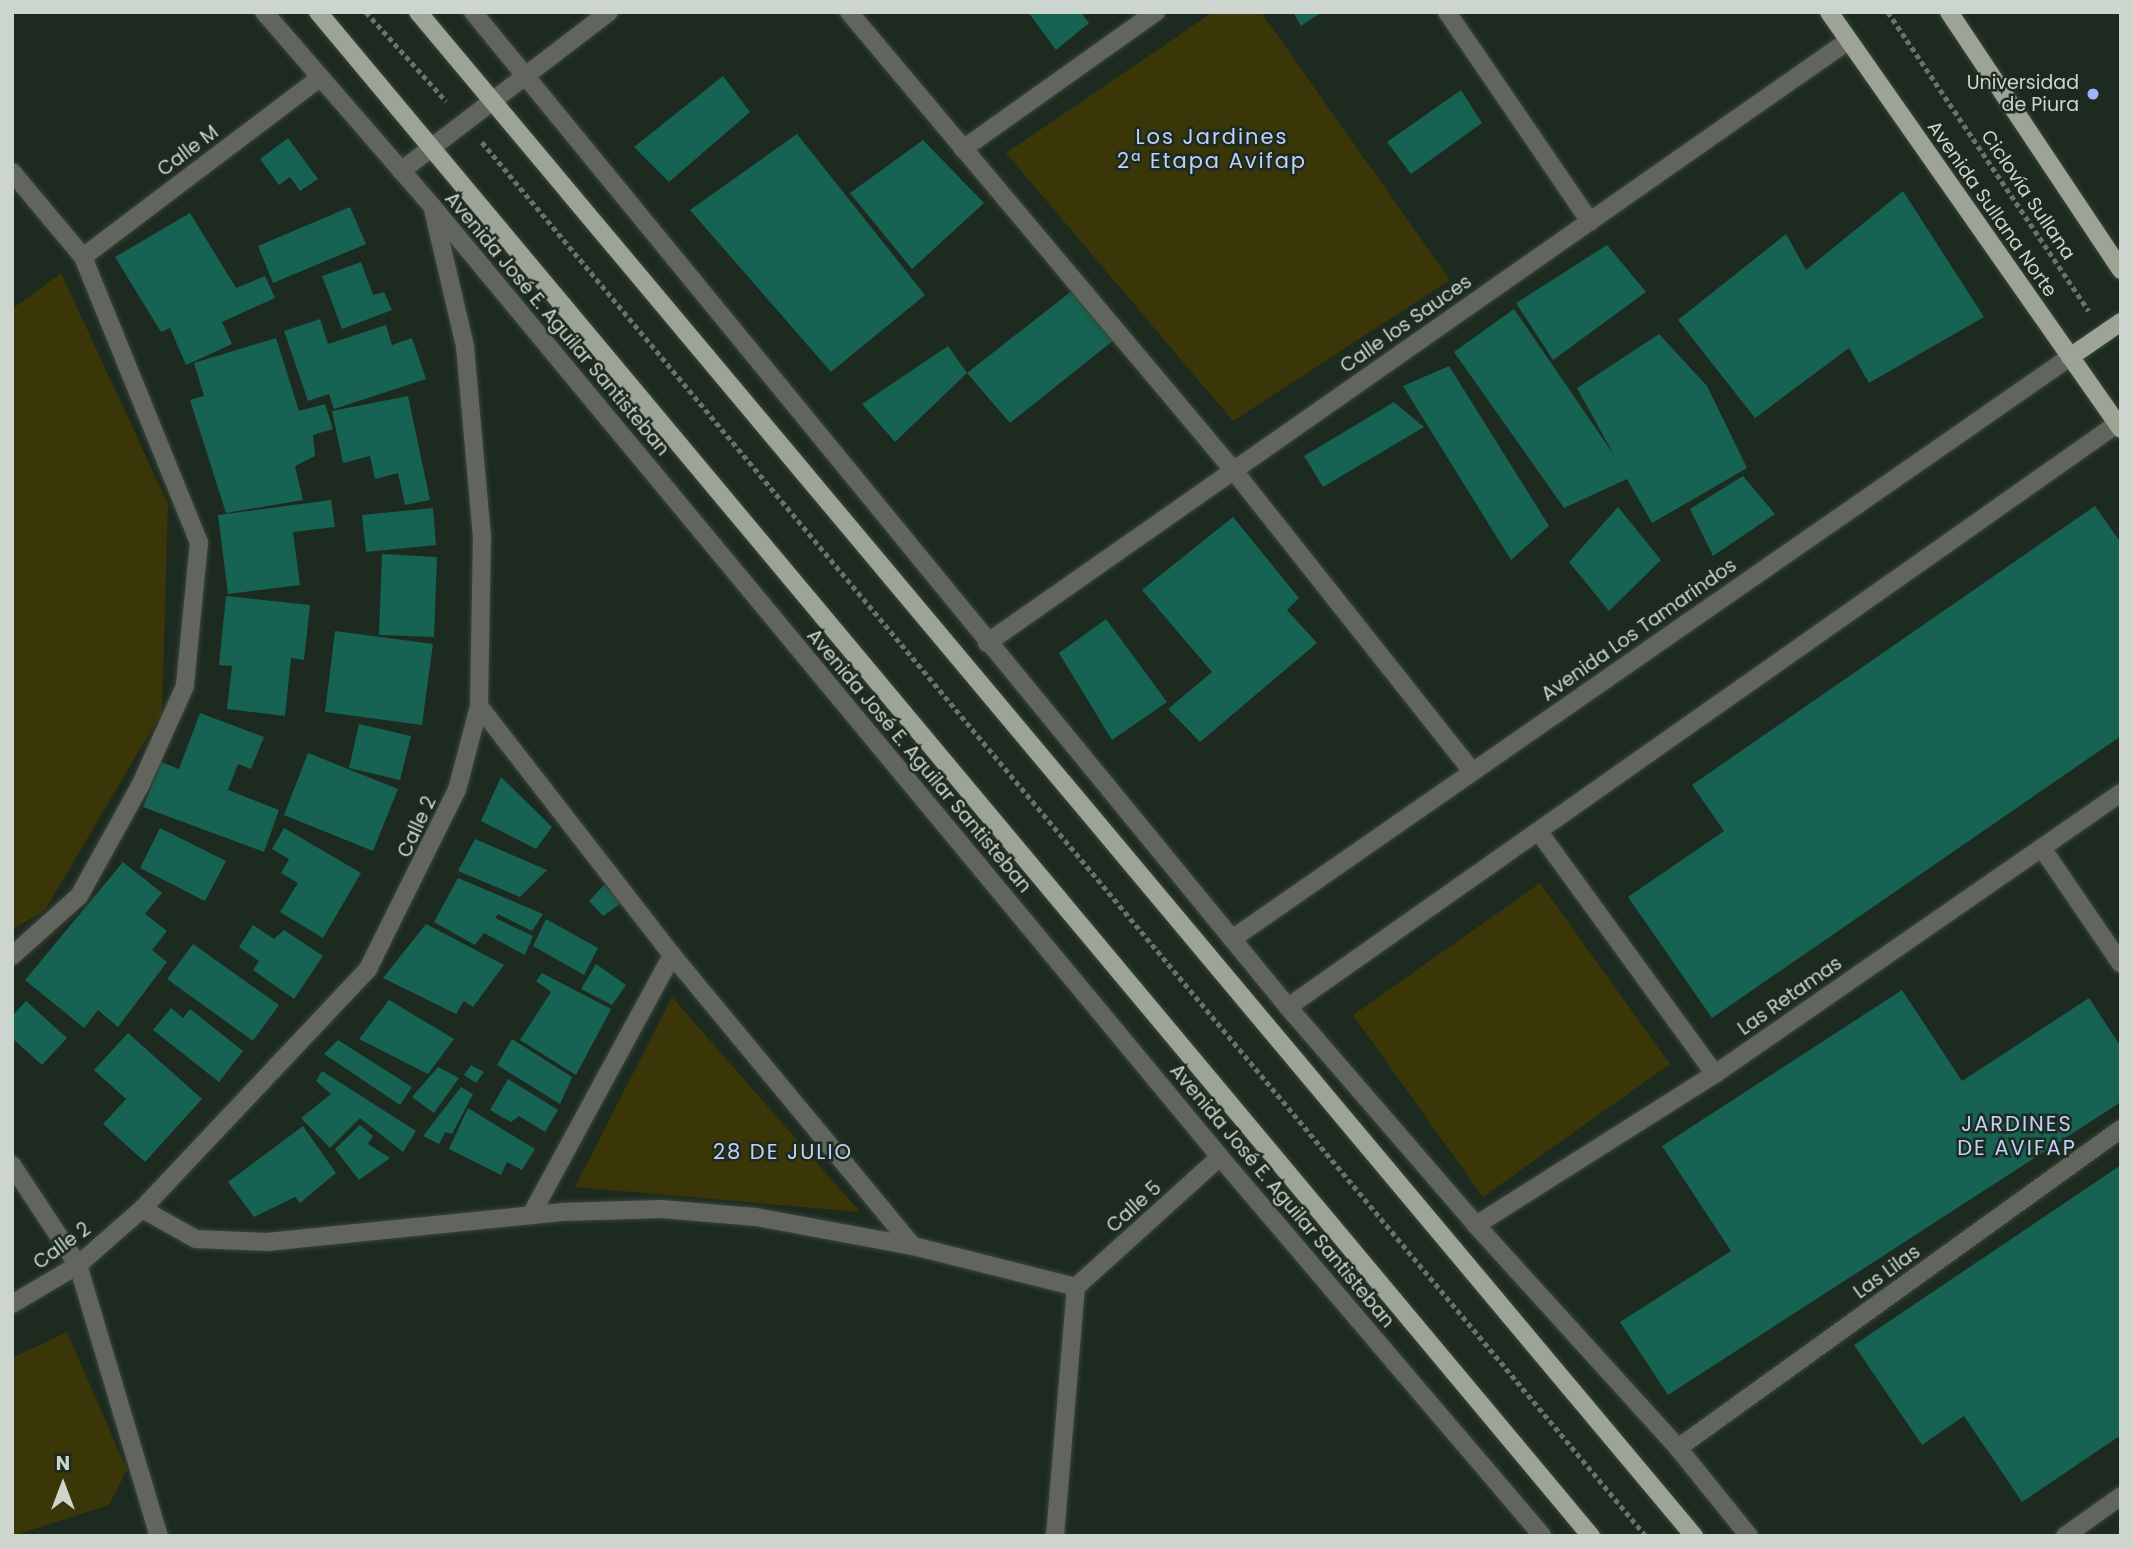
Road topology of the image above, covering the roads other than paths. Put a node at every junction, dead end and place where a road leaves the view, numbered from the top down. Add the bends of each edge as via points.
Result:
1 (264, 12) edge
2 (318, 12) edge
3 (418, 12) edge
4 (473, 12) edge
5 (609, 12) edge
6 (849, 12) edge
7 (1156, 12) edge
8 (1447, 12) edge
9 (1829, 12) edge
10 (1949, 12) edge
11 (1849, 40) junction
12 (525, 74) junction
13 (318, 79) junction
14 (490, 99) junction
15 (429, 148) junction
16 (963, 149) junction
17 (401, 171) junction
18 (12, 172) edge
19 (432, 206) junction
20 (1590, 222) junction
21 (82, 257) junction
22 (2121, 270) edge
23 (2121, 322) edge
24 (2070, 357) junction
25 (2120, 425) edge
26 (1234, 471) junction
27 (987, 643) junction
28 (480, 706) junction
29 (1472, 771) junction
30 (2121, 793) edge
31 (1539, 832) junction
32 (2042, 848) junction
33 (1232, 939) junction
34 (672, 955) junction
35 (12, 956) edge
36 (2121, 964) edge
37 (1288, 1007) junction
38 (1715, 1074) junction
39 (2121, 1129) edge
40 (1220, 1157) junction
41 (12, 1165) edge
42 (142, 1209) junction
43 (531, 1215) junction
44 (1476, 1225) junction
45 (913, 1247) junction
46 (78, 1265) junction
47 (1076, 1287) junction
48 (12, 1304) edge
49 (1678, 1448) junction
50 (2121, 1497) edge
51 (159, 1536) edge
52 (1055, 1536) edge
53 (1542, 1536) edge
54 (1591, 1536) edge
55 (1693, 1536) edge
56 (1749, 1536) edge
57 (2066, 1536) edge

1 - 13 street, Avenida José E. Aguilar Santisteban
2 - 15 main road, Avenida José E. Aguilar Santisteban
3 - 14 main road
4 - 12 street
5 - 12 street
6 - 16 street
7 - 16 street
8 - 20 street
9 - 11 main road, Avenida Sullana Norte
10 - 22 main road
11 - 20 street, Calle los Sauces
11 - 24 main road, Avenida Sullana Norte
12 - 14 street
12 - 27 street
13 - 17 street, Avenida José E. Aguilar Santisteban
13 - 21 street, Calle M
14 - 15 street
14 - 55 main road
15 - 17 street
15 - 54 main road, Avenida José E. Aguilar Santisteban
16 - 26 street
17 - 19 street, Avenida José E. Aguilar Santisteban
18 - 21 street
19 - 28 street, Calle 2 via 465,346 476,439 482,537
19 - 40 street, Avenida José E. Aguilar Santisteban
20 - 26 street, Calle los Sauces
21 - 35 street via 199,542 185,686 140,786 79,895
23 - 24 main road
24 - 25 main road, Avenida Sullana Norte
24 - 29 street, Avenida Los Tamarindos
25 - 31 street
26 - 27 street, Calle los Sauces
26 - 29 street
27 - 33 street
28 - 34 street
28 - 42 street, Calle 2 via 457,790 369,968
29 - 33 street, Avenida Los Tamarindos
30 - 32 street, Las Retamas
31 - 37 street
31 - 38 street
32 - 36 street
32 - 38 street, Las Retamas
33 - 37 street
34 - 43 street
34 - 45 street
37 - 44 street
38 - 44 street, Las Retamas
39 - 49 street, Las Lilas
40 - 47 street, Calle 5
40 - 53 street, Avenida José E. Aguilar Santisteban
41 - 46 street
42 - 43 street via 196,1238 267,1242
42 - 46 street, Calle 2
43 - 45 street via 661,1209 756,1217
44 - 49 street
45 - 47 street
46 - 48 street, Calle 2
46 - 51 street
47 - 52 street
49 - 56 street
50 - 57 street

